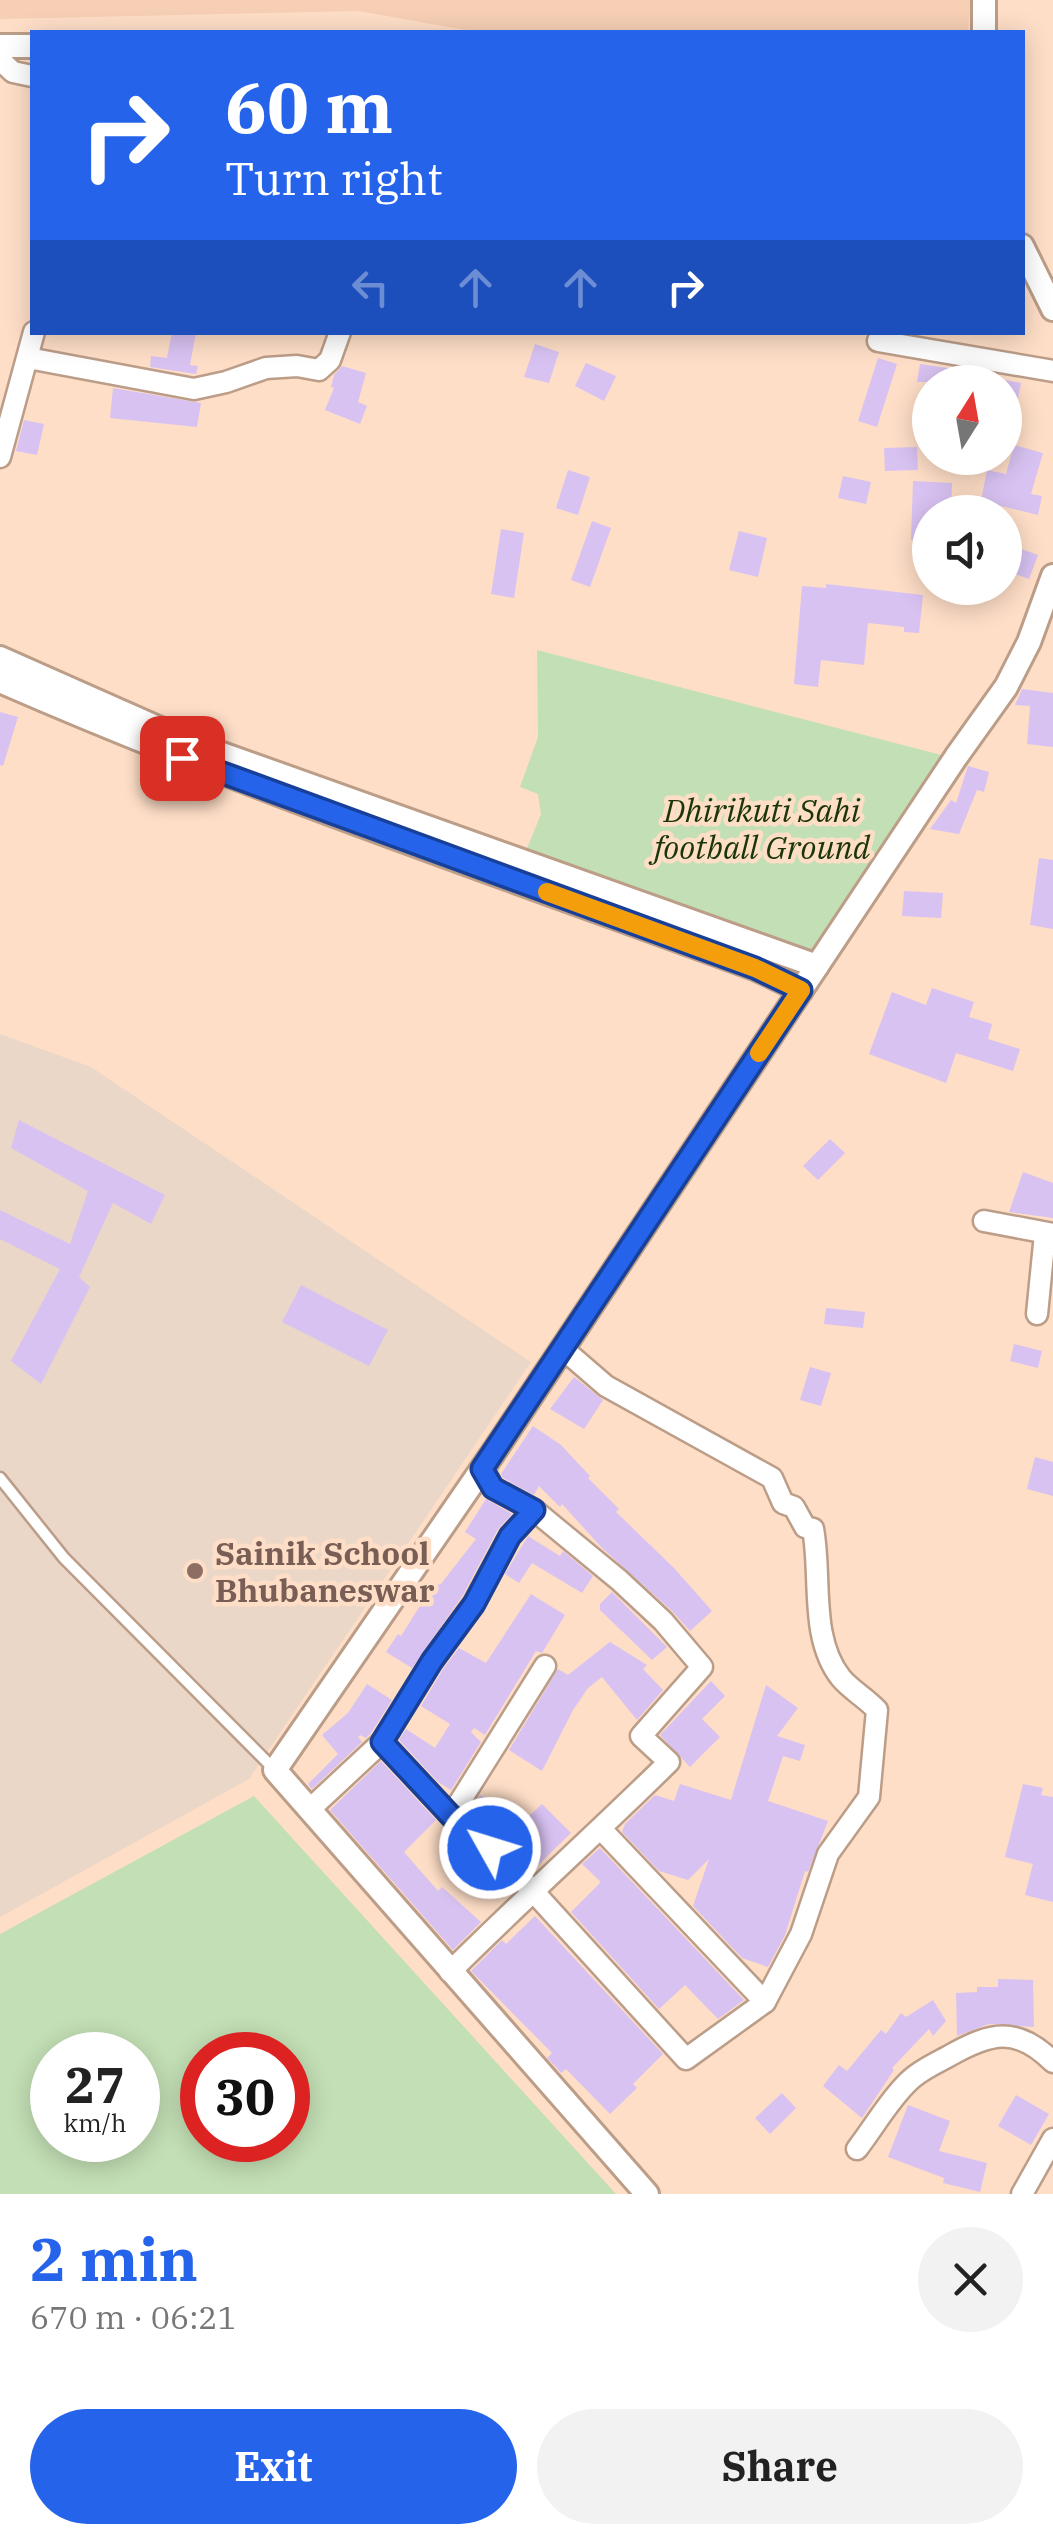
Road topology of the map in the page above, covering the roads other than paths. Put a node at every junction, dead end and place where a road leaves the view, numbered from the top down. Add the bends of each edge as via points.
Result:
1 (984, 0) edge
2 (984, 30) edge
3 (0, 46) edge
4 (30, 46) edge
5 (0, 60) edge
6 (30, 76) edge
7 (1025, 252) edge
8 (1053, 308) edge
9 (33, 335) edge
10 (339, 335) edge
11 (878, 340) dead end
12 (28, 358) junction
13 (1053, 371) edge
14 (0, 457) edge
15 (1053, 576) edge
16 (0, 658) edge
17 (0, 681) edge
18 (817, 966) junction
19 (801, 990) junction
20 (984, 1221) dead end
21 (1049, 1234) edge
22 (1037, 1314) dead end
23 (562, 1348) junction
24 (482, 1469) junction
25 (0, 1478) edge
26 (534, 1510) junction
27 (546, 1666) dead end
28 (382, 1742) junction
29 (274, 1770) junction
30 (309, 1810) junction
31 (451, 1816) junction
32 (600, 1829) junction
33 (532, 1890) junction
34 (450, 1972) junction
35 (764, 2002) junction
36 (1053, 2062) edge
37 (1053, 2139) edge
38 (857, 2149) dead end
39 (647, 2194) edge
40 (1022, 2194) edge

1 - 2 street
3 - 4 street
5 - 6 street via 12,72
7 - 8 street
9 - 12 street
10 - 12 street via 330,360 318,370 266,368 194,389
11 - 13 street
12 - 14 street
15 - 18 street via 1006,687
16 - 18 street via 194,744
17 - 19 street via 121,734
18 - 19 street
19 - 23 street
20 - 21 street
21 - 22 street
23 - 24 street
23 - 35 street via 606,1386 772,1478 783,1503 812,1529 830,1659 842,1680 876,1710 868,1797 828,1854 801,1934
24 - 26 street via 493,1488
24 - 29 street
25 - 29 lane via 64,1558
26 - 28 street via 510,1536 474,1604
26 - 32 street via 630,1590 702,1666 641,1736 669,1762
27 - 31 street
28 - 30 street
28 - 31 street
29 - 30 street
30 - 34 street
31 - 33 street
32 - 33 street
32 - 35 street
33 - 34 street
33 - 35 street via 686,2058
34 - 39 street
36 - 38 street via 1035,2044 998,2035 981,2040 910,2080
37 - 40 street

